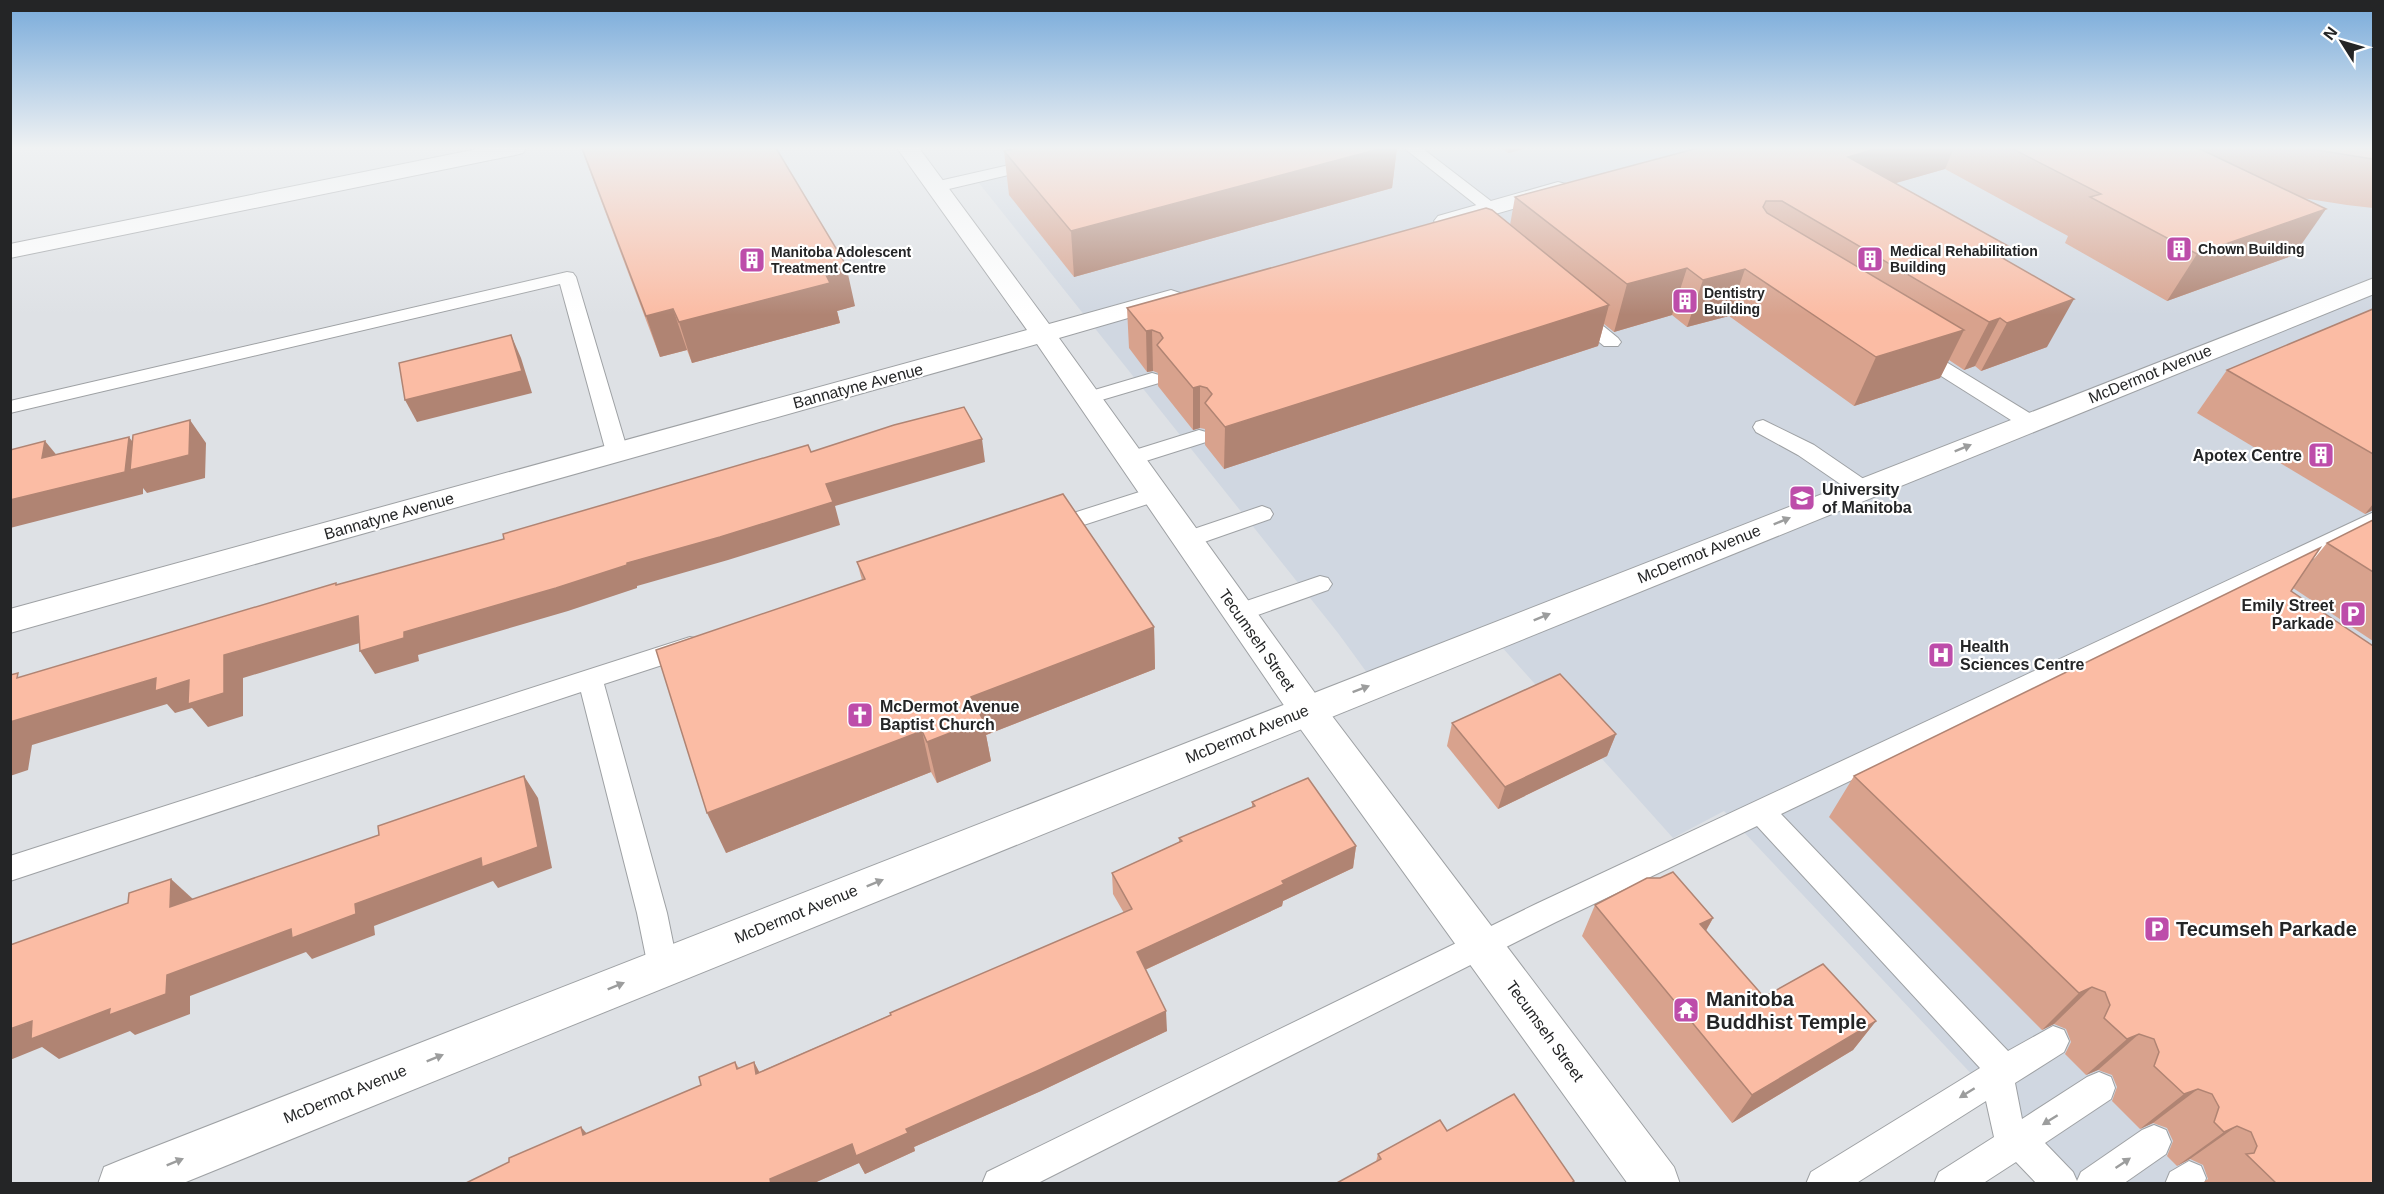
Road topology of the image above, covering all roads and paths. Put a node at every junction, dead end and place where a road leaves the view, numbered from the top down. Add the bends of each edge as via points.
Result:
1 (242, 204) edge
2 (948, 204) edge
3 (1485, 204) edge
4 (1506, 204) edge
5 (1491, 208) junction
6 (1425, 227) edge
7 (10, 251) edge
8 (2373, 285) edge
9 (1197, 291) edge
10 (1565, 305) edge
11 (1043, 334) junction
12 (1899, 340) edge
13 (1611, 342) edge
14 (1152, 379) dead end
15 (1088, 398) junction
16 (10, 407) edge
17 (2029, 422) junction
18 (1763, 426) dead end
19 (1199, 437) dead end
20 (617, 452) junction
21 (1130, 459) junction
22 (1863, 489) junction
23 (1155, 494) junction
24 (1262, 514) dead end
25 (2373, 520) edge
26 (1031, 534) edge
27 (1187, 540) junction
28 (1320, 584) dead end
29 (1238, 613) junction
30 (10, 621) edge
31 (715, 638) edge
32 (590, 679) junction
33 (1307, 710) junction
34 (1760, 812) junction
35 (10, 869) edge
36 (1481, 944) junction
37 (663, 967) junction
38 (2053, 1041) dead end
39 (1997, 1074) junction
40 (2099, 1088) dead end
41 (2019, 1140) junction
42 (2154, 1142) dead end
43 (121, 1184) edge
44 (999, 1184) edge
45 (1657, 1184) edge
46 (1823, 1184) edge
47 (1951, 1184) edge
48 (2061, 1184) edge
49 (2093, 1184) edge

1 - 7 street
2 - 11 street, Tecumseh Street
3 - 5 lane
4 - 5 street
5 - 6 street via 1468,224
8 - 17 street, McDermot Avenue
9 - 11 street, Bannatyne Avenue
10 - 13 lane
11 - 15 street, Tecumseh Street
11 - 20 street, Bannatyne Avenue
12 - 17 lane
14 - 15 lane
15 - 21 street, Tecumseh Street
16 - 20 lane via 567,277
22 -> 17 street, McDermot Avenue
18 - 22 lane
19 - 21 lane
20 - 30 street, Bannatyne Avenue
21 - 23 street, Tecumseh Street
33 -> 22 street, McDermot Avenue
23 - 26 lane
23 - 27 street, Tecumseh Street
24 - 27 lane
25 - 34 lane
27 - 29 street, Tecumseh Street
28 - 29 lane
29 - 33 street, Tecumseh Street
31 - 32 lane
32 - 35 lane
32 - 37 lane
33 - 36 street, Tecumseh Street
37 -> 33 street, McDermot Avenue
34 - 36 lane
34 - 39 lane via 1995,1059
36 - 44 lane
36 - 45 street, Tecumseh Street
43 -> 37 street, McDermot Avenue
38 - 39 lane
39 - 41 lane via 2007,1128
39 -> 46 lane
40 -> 41 lane
41 - 47 lane
41 - 48 lane
49 -> 42 lane

